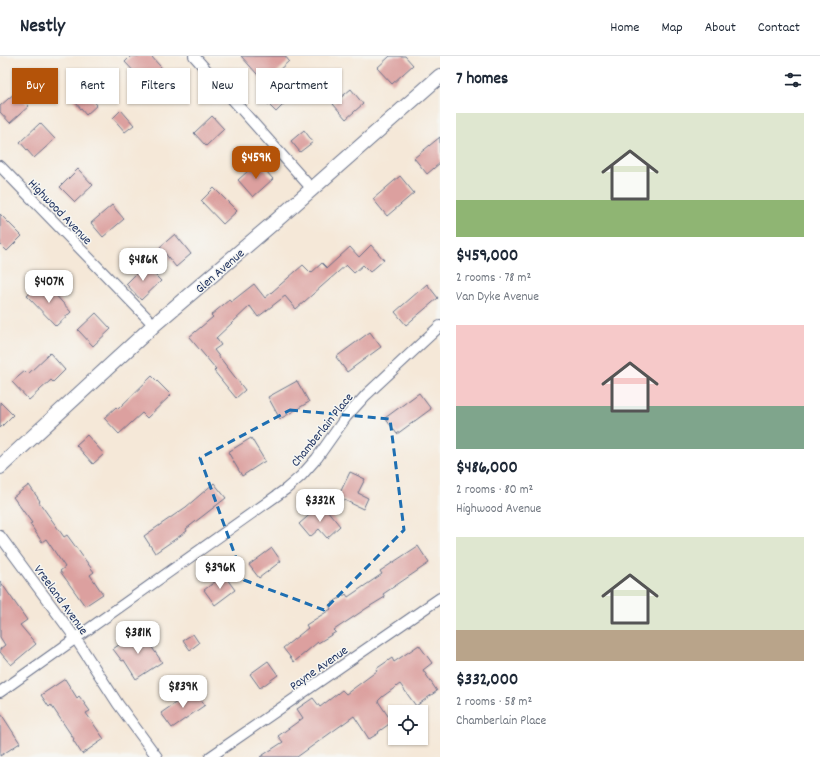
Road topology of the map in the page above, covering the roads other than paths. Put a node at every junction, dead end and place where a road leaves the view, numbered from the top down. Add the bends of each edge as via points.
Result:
1 (194, 56) edge
2 (440, 76) edge
3 (0, 166) edge
4 (312, 189) junction
5 (154, 326) junction
6 (440, 326) edge
7 (0, 466) edge
8 (0, 536) edge
9 (440, 598) edge
10 (76, 639) junction
11 (0, 692) edge
12 (157, 757) edge
13 (210, 757) edge

1 - 4 street
2 - 4 street, Glen Avenue
3 - 5 street, Highwood Avenue
4 - 5 street, Glen Avenue
5 - 7 street, Glen Avenue
6 - 10 street, Chamberlain Place via 366,395 346,417 317,458 286,489
8 - 10 street, Vreeland Avenue
9 - 13 street, Payne Avenue
10 - 11 street, Chamberlain Place
10 - 12 street, Vreeland Avenue via 118,704

